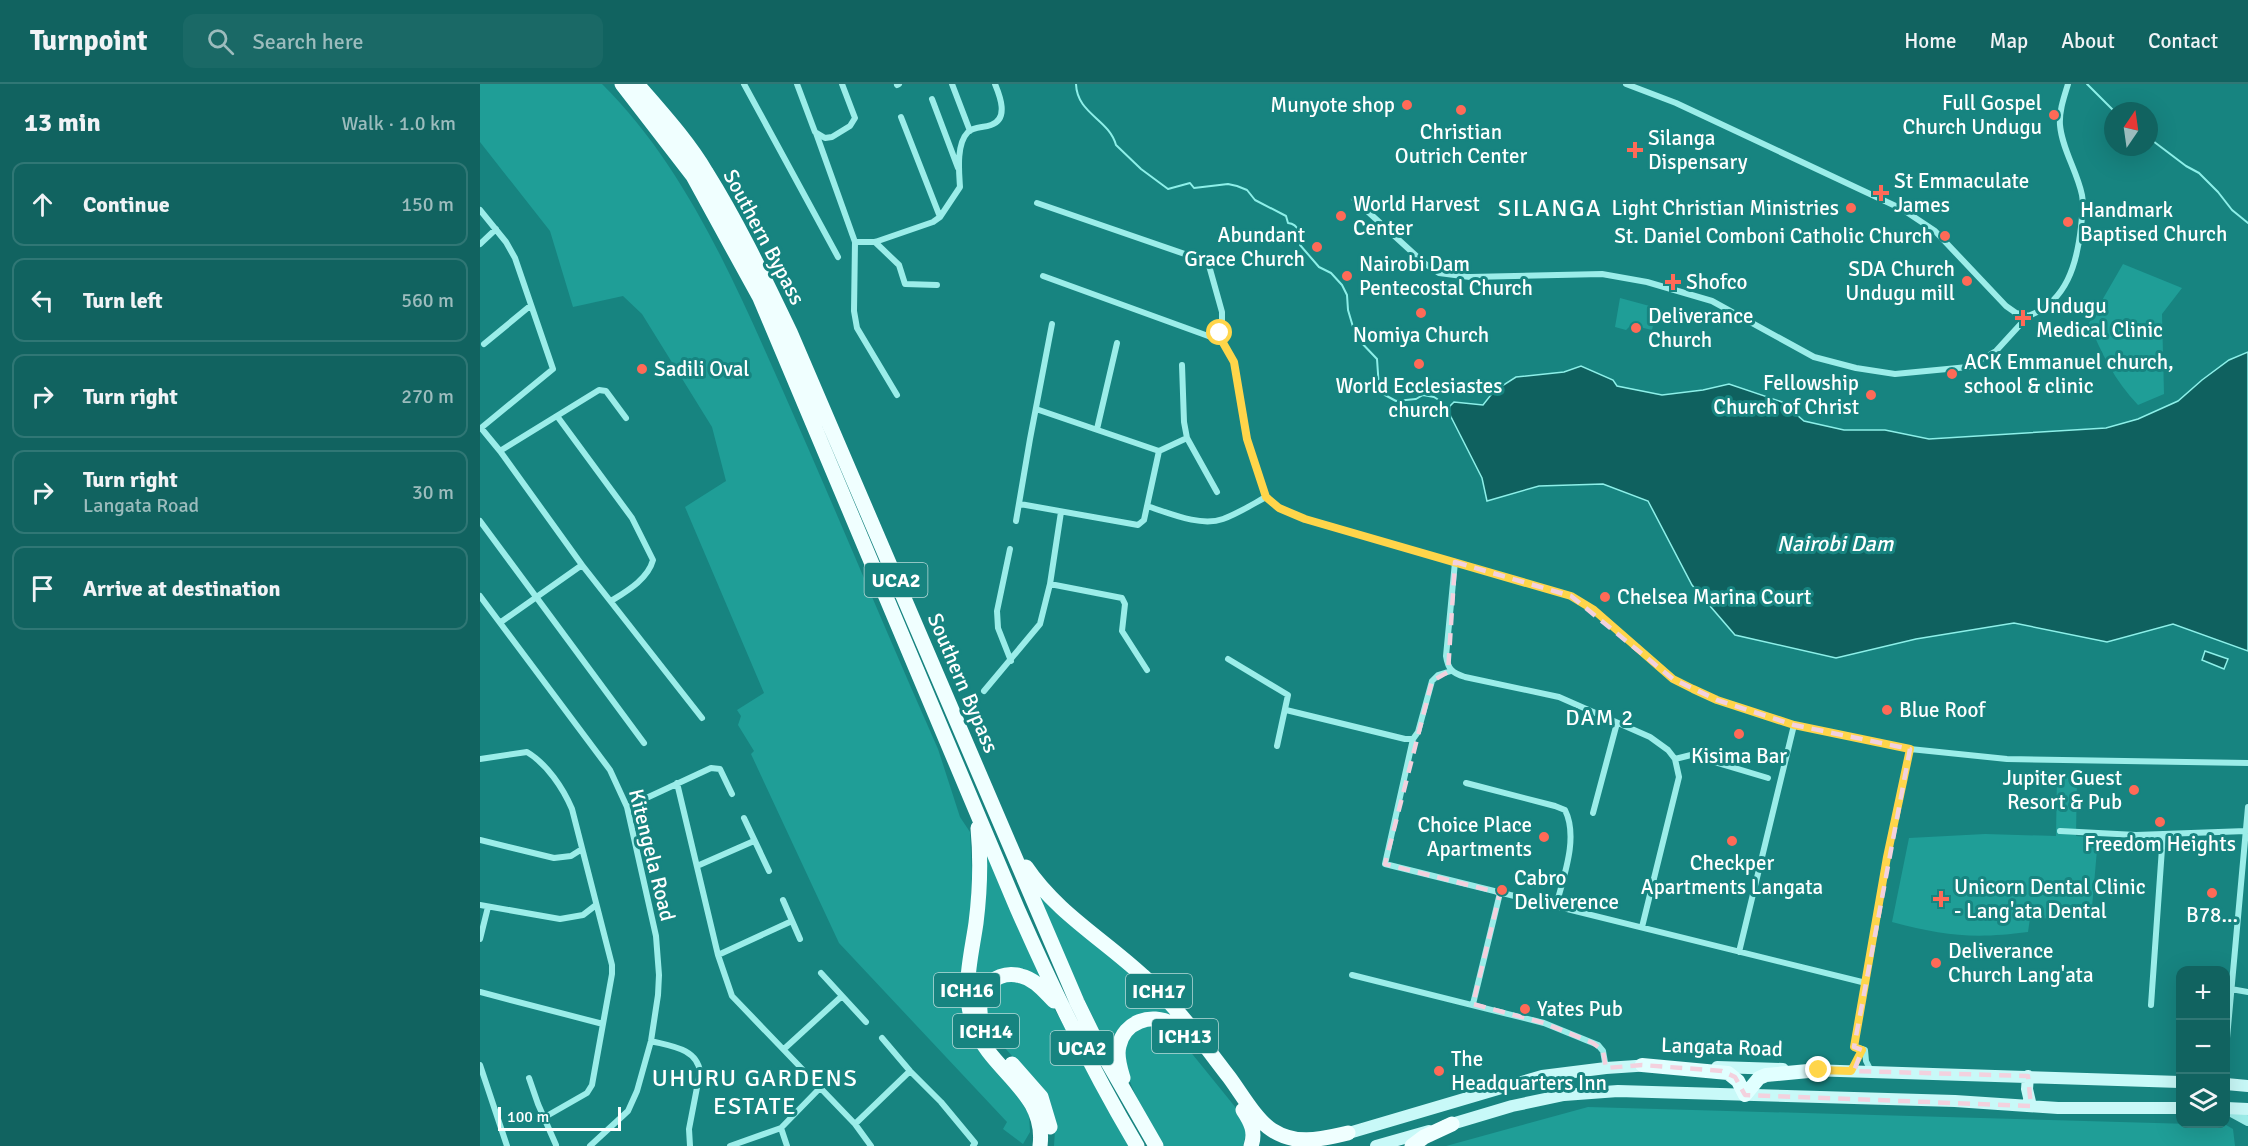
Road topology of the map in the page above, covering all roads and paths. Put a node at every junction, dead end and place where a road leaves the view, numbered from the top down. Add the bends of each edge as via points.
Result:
1 (622, 84) edge
2 (638, 84) edge
3 (744, 84) edge
4 (796, 84) edge
5 (842, 84) edge
6 (952, 84) edge
7 (995, 84) edge
8 (1626, 84) edge
9 (2068, 84) edge
10 (1634, 86) edge
11 (932, 99) dead end
12 (901, 117) dead end
13 (970, 131) junction
14 (815, 132) junction
15 (958, 169) junction
16 (1354, 199) dead end
17 (1037, 203) dead end
18 (480, 210) edge
19 (940, 217) junction
20 (496, 229) junction
21 (855, 242) junction
22 (874, 242) junction
23 (480, 244) edge
24 (838, 257) dead end
25 (1043, 276) dead end
26 (937, 285) dead end
27 (530, 306) junction
28 (2028, 316) junction
29 (1052, 324) dead end
30 (1222, 341) junction
31 (1117, 343) dead end
32 (484, 344) dead end
33 (1182, 365) dead end
34 (897, 395) dead end
35 (1036, 409) junction
36 (557, 416) junction
37 (626, 418) dead end
38 (1097, 429) junction
39 (1187, 438) junction
40 (500, 451) junction
41 (1159, 451) junction
42 (1216, 492) dead end
43 (1266, 497) junction
44 (1020, 504) junction
45 (1147, 506) junction
46 (1061, 512) junction
47 (480, 522) edge
48 (1016, 522) dead end
49 (1010, 549) dead end
50 (1455, 562) junction
51 (582, 565) junction
52 (1050, 584) junction
53 (480, 596) edge
54 (535, 597) junction
55 (611, 601) junction
56 (501, 622) junction
57 (1228, 659) dead end
58 (1011, 661) junction
59 (1147, 670) dead end
60 (1451, 671) junction
61 (984, 692) dead end
62 (1286, 710) junction
63 (702, 718) dead end
64 (1617, 723) junction
65 (1794, 725) junction
66 (1413, 739) junction
67 (644, 743) dead end
68 (1277, 746) dead end
69 (1910, 749) junction
70 (480, 759) edge
71 (1675, 759) junction
72 (2248, 763) edge
73 (1768, 778) dead end
74 (677, 783) junction
75 (1466, 783) dead end
76 (732, 794) dead end
77 (990, 801) junction
78 (627, 807) junction
79 (2248, 807) edge
80 (976, 813) junction
81 (1593, 813) dead end
82 (744, 818) dead end
83 (2060, 831) dead end
84 (2246, 831) junction
85 (2163, 834) junction
86 (480, 840) edge
87 (754, 841) junction
88 (582, 849) junction
89 (697, 866) junction
90 (769, 871) dead end
91 (1500, 893) junction
92 (783, 900) dead end
93 (480, 905) edge
94 (596, 905) junction
95 (1556, 906) junction
96 (488, 907) junction
97 (792, 921) junction
98 (1642, 927) junction
99 (480, 939) edge
100 (800, 939) dead end
101 (1739, 952) junction
102 (718, 955) junction
103 (821, 973) dead end
104 (1352, 975) dead end
105 (1866, 983) junction
106 (2231, 989) junction
107 (480, 992) edge
108 (2248, 992) edge
109 (842, 996) junction
110 (1473, 1005) junction
111 (2151, 1005) dead end
112 (1061, 1007) junction
113 (2228, 1020) edge
114 (866, 1022) dead end
115 (603, 1024) junction
116 (882, 1038) dead end
117 (651, 1041) junction
118 (1854, 1047) junction
119 (784, 1049) junction
120 (480, 1065) edge
121 (1642, 1065) junction
122 (1606, 1068) junction
123 (1819, 1070) junction
124 (910, 1071) junction
125 (1851, 1071) junction
126 (1871, 1071) junction
127 (481, 1074) edge
128 (2028, 1076) junction
129 (529, 1078) dead end
130 (2176, 1082) edge
131 (2230, 1084) edge
132 (2248, 1086) edge
133 (819, 1089) junction
134 (1127, 1093) junction
135 (1745, 1095) junction
136 (2031, 1106) junction
137 (2176, 1108) edge
138 (2230, 1109) edge
139 (2248, 1109) edge
140 (2230, 1111) edge
141 (545, 1117) junction
142 (2248, 1121) edge
143 (855, 1124) junction
144 (1452, 1124) junction
145 (781, 1128) junction
146 (1347, 1133) junction
147 (556, 1144) dead end
148 (507, 1146) edge
149 (590, 1146) edge
150 (690, 1146) edge
151 (730, 1146) edge
152 (787, 1146) edge
153 (871, 1146) edge
154 (973, 1146) edge
155 (1040, 1146) edge
156 (1050, 1146) edge
157 (1137, 1146) edge
158 (1156, 1146) edge
159 (1251, 1146) edge
160 (1309, 1146) edge
161 (1376, 1146) edge
162 (1412, 1146) edge

1 - 80 highway, Southern Bypass / UCA2 via 693,176 760,298
2 - 77 highway, Southern Bypass / UCA2 via 705,170 770,290
3 - 24 street
4 - 14 street
5 - 14 street via 855,118 832,137
6 - 13 street
7 - 13 street via 1002,108 999,119 993,125
8 - 10 street
9 - 28 street via 2060,122 2082,196 2078,254 2058,293
10 - 28 street via 1902,209 1935,231 2006,306
11 - 15 street
12 - 19 street
13 - 15 street via 962,144
14 - 21 street
15 - 19 street via 960,187
16 - 28 street via 1424,264 1439,273 1470,277 1602,274 1647,282 1712,301 1814,357 1856,368 1895,374 1968,367 1996,351
17 - 30 street via 1208,262 1222,312
18 - 20 street
19 - 22 street
20 - 23 street
20 - 27 street via 515,258
21 - 22 street
21 - 34 street via 857,328
22 - 26 street via 899,265 905,284
25 - 30 street
27 - 32 street
27 - 40 street via 553,369 481,428
29 - 35 street
30 - 43 street via 1234,362 1247,439
31 - 38 street
33 - 39 street
35 - 38 street
35 - 44 street
36 - 37 street via 606,390
36 - 40 street
36 - 55 street via 632,518 653,560 650,570
38 - 41 street
39 - 41 street
39 - 42 street
40 - 51 street
41 - 45 street
43 - 45 street via 1210,521
43 - 50 street via 1279,508 1305,519
44 - 46 street
44 - 48 street
45 - 46 street via 1144,520 1134,525
46 - 52 street
47 - 54 street
49 - 58 street via 997,621
50 - 60 street via 1446,656
50 - 65 street via 1571,596 1594,610 1673,679 1717,700
51 - 54 street
51 - 55 street
52 - 58 street via 1040,624
52 - 59 street via 1123,599 1122,631
53 - 56 street, Kitengela Road
54 - 56 street
54 - 67 street
55 - 63 street
56 - 78 street, Kitengela Road via 602,756
57 - 62 street via 1286,693
58 - 61 street
60 - 64 street via 1559,697
60 - 66 street via 1432,681
62 - 66 street
62 - 68 street
64 - 71 street via 1650,737
64 - 81 street
65 - 69 street
65 - 101 street
66 - 91 street via 1385,864
69 - 72 street via 2007,759
69 - 105 street
70 - 88 street via 527,752 539,760 568,800
71 - 73 street via 1690,755
71 - 98 street via 1679,777
74 - 76 street via 715,767
74 - 78 street
74 - 89 street
75 - 95 street via 1565,810 1570,843
77 - 134 highway, Southern Bypass / UCA2 via 1077,1002
77 - 146 highway, ICH17 via 1040,888 1160,992 1263,1123 1298,1140
78 - 117 street, Kitengela Road via 658,952 658,995
79 - 84 street
80 - 112 highway, Southern Bypass / UCA2
80 - 155 highway, ICH16 via 980,878 968,970 969,1007 985,1046 1035,1110 1042,1132
82 - 87 street
83 - 85 street
84 - 85 street
84 - 106 street
85 - 111 street
86 - 88 street via 554,858 571,856
87 - 89 street
87 - 90 street
88 - 94 street
89 - 102 street
91 - 95 street
91 - 110 street
92 - 97 street
93 - 96 street
94 - 96 street via 583,915 560,919
94 - 115 street via 612,965
95 - 98 street
96 - 99 street
97 - 100 street
97 - 102 street
98 - 101 street
101 - 105 street
102 - 119 street via 732,996
103 - 109 street
104 - 110 street
105 - 118 street
106 - 108 street
106 - 113 street
107 - 115 street
109 - 114 street
109 - 119 street
110 - 122 street via 1544,1023 1593,1043 1603,1051
112 - 156 highway, ICH14 via 1030,979 1011,974 989,984 980,1000 981,1021 988,1035 1045,1105 1050,1120
112 - 157 highway, Southern Bypass / UCA2
115 - 141 street via 590,1089
116 - 124 street
117 - 149 street, Kitengela Road via 628,1111
117 - 150 street via 686,1051 699,1063 688,1135
118 - 125 street via 1862,1050
118 - 126 street via 1865,1050
119 - 133 street
120 - 127 street
121 - 122 main road, Langata Road
121 - 123 main road, Langata Road
121 - 135 main road via 1728,1073 1738,1080
122 - 146 main road, Langata Road via 1542,1077
123 - 125 main road, Langata Road
123 - 135 main road via 1766,1075
124 - 143 street
124 - 154 street via 942,1102 975,1143
125 - 126 main road, Langata Road
126 - 128 main road, Langata Road
127 - 148 street
128 - 130 main road, Langata Road
128 - 136 main road
129 - 141 street
131 - 132 main road
133 - 143 street
133 - 145 street
134 - 158 highway, Southern Bypass / UCA2
134 - 159 highway, ICH13 via 1118,1051 1125,1031 1143,1020 1172,1024 1182,1031 1249,1119 1254,1132
135 - 136 main road
135 - 144 main road via 1618,1091 1564,1095
136 - 137 main road
138 - 139 main road
140 - 142 street
141 - 147 street
143 - 153 street
144 - 161 main road
144 - 162 highway
145 - 151 street
145 - 152 street
146 - 160 main road, Langata Road

